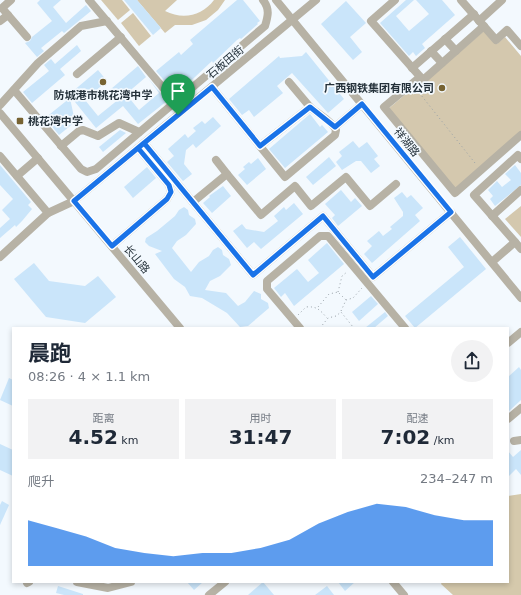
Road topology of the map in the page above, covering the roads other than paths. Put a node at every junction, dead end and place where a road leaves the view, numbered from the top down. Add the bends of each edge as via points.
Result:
1 (11, 0) edge
2 (89, 0) edge
3 (263, 0) edge
4 (276, 0) edge
5 (316, 0) edge
6 (395, 0) edge
7 (461, 0) edge
8 (502, 0) edge
9 (8, 15) junction
10 (293, 20) junction
11 (479, 20) junction
12 (0, 21) edge
13 (107, 21) junction
14 (27, 37) dead end
15 (121, 38) junction
16 (445, 39) junction
17 (521, 46) edge
18 (431, 51) junction
19 (456, 51) junction
20 (442, 63) junction
21 (412, 68) junction
22 (77, 74) dead end
23 (420, 77) junction
24 (289, 82) dead end
25 (212, 87) junction
26 (14, 90) junction
27 (175, 102) junction
28 (362, 104) junction
29 (0, 105) edge
30 (310, 107) junction
31 (0, 113) edge
32 (335, 127) junction
33 (139, 132) junction
34 (521, 135) edge
35 (61, 146) junction
36 (141, 146) junction
37 (260, 146) junction
38 (0, 156) edge
39 (38, 158) junction
40 (521, 159) edge
41 (216, 160) dead end
42 (227, 174) junction
43 (17, 176) junction
44 (396, 184) dead end
45 (521, 190) edge
46 (74, 201) junction
47 (194, 202) junction
48 (451, 212) junction
49 (48, 213) junction
50 (492, 216) junction
51 (515, 242) junction
52 (112, 246) junction
53 (521, 249) edge
54 (0, 257) edge
55 (492, 262) junction
56 (521, 298) edge
57 (179, 327) edge
58 (299, 327) edge
59 (404, 327) edge
60 (521, 332) edge
61 (509, 342) edge
62 (521, 408) edge
63 (509, 419) edge
64 (82, 583) edge
65 (126, 583) edge
66 (224, 583) edge
67 (209, 595) edge

1 - 9 street via 2,8
2 - 13 street
3 - 27 street via 267,5 268,14 265,26
4 - 10 street, 祥湖路
5 - 10 street, 石板田街
6 - 21 street via 371,21
7 - 11 street
8 - 11 street
9 - 12 street
9 - 14 street
10 - 25 street, 石板田街
10 - 28 street, 祥湖路
11 - 16 street
11 - 17 street via 496,40 507,30
11 - 19 street
13 - 15 street
13 - 26 street via 81,26 38,63
15 - 22 street
15 - 27 street
16 - 18 street
16 - 19 street
18 - 20 street
18 - 21 street
19 - 20 street
20 - 23 street via 422,80
21 - 23 street
23 - 34 street via 384,107 455,194
24 - 30 street
25 - 36 street, 石板田街
25 - 37 street
26 - 29 street
26 - 35 street
27 - 33 street
28 - 32 street
28 - 48 street, 祥湖路
30 - 32 street
30 - 37 street
31 - 39 street, 长山路
32 - 37 street via 335,135 286,177
33 - 35 street via 119,123 98,136 79,130
33 - 35 street via 96,169 87,172 81,169
36 - 46 street, 石板田街
36 - 47 street
36 - 52 street via 169,185 171,192 167,199
38 - 43 street
39 - 43 street
39 - 46 street, 长山路
40 - 50 street via 518,156 474,194
41 - 42 street
42 - 44 street via 261,215 295,186 311,206 346,177 370,206
42 - 47 street
43 - 49 street
45 - 50 street
46 - 49 street, 石板田街
46 - 52 street, 长山路
47 - 48 street via 253,275 323,216 373,277
48 - 55 street, 祥湖路
49 - 54 street, 石板田街
50 - 51 street
51 - 53 street
51 - 55 street
52 - 57 street, 长山路
55 - 56 street, 祥湖路
58 - 59 street via 267,289 267,281 320,236 328,236
60 - 61 street
62 - 63 street
64 - 65 street via 108,588
66 - 67 street

